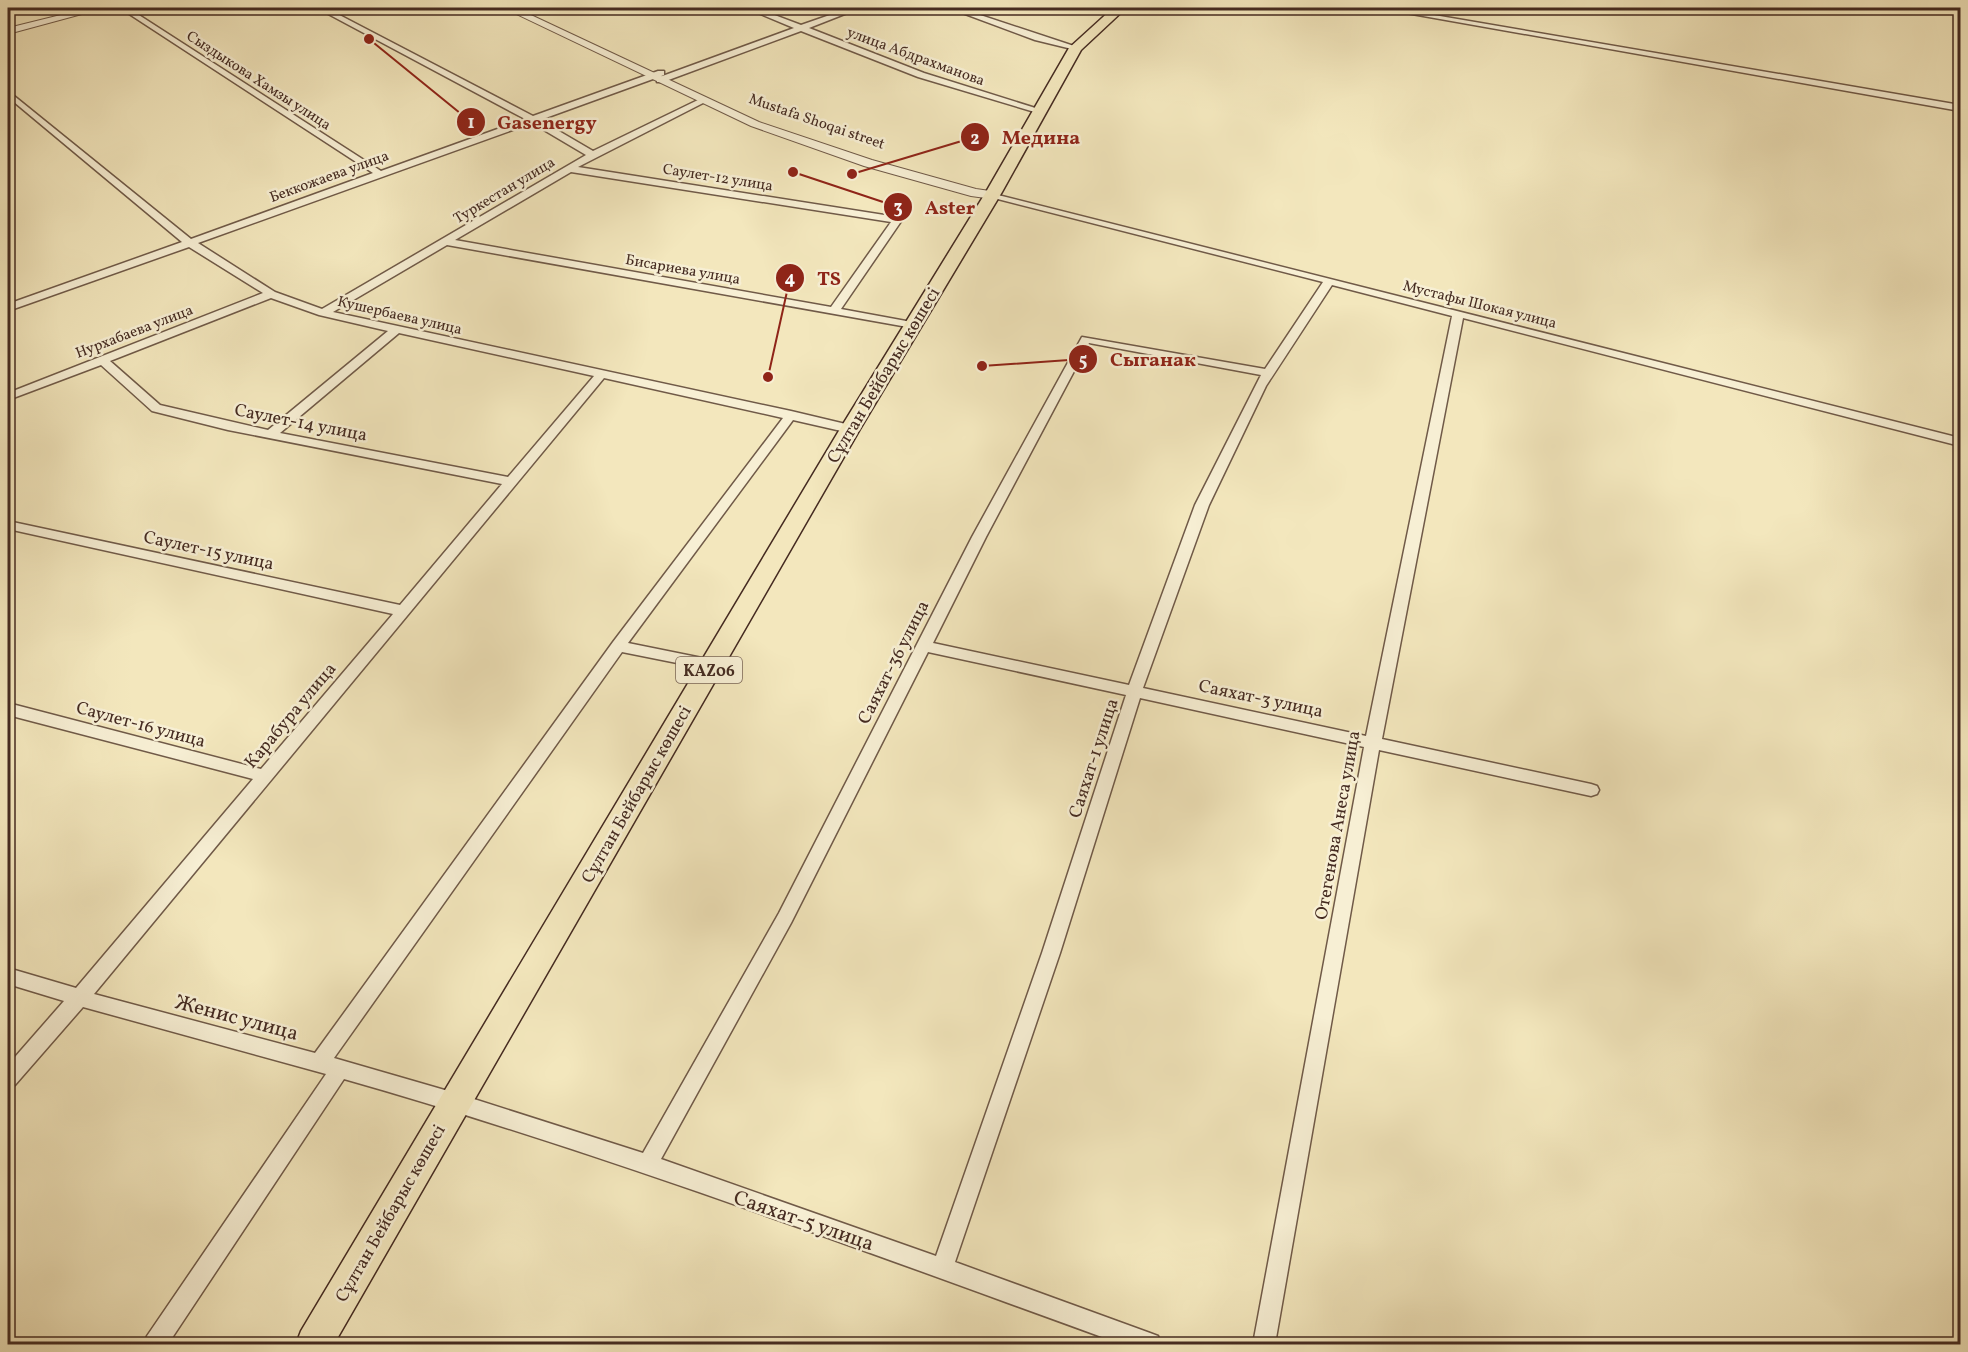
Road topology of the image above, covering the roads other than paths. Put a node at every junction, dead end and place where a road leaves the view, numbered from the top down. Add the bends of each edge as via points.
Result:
1 (76, 8) edge
2 (99, 8) edge
3 (124, 8) edge
4 (321, 8) edge
5 (509, 8) edge
6 (524, 8) edge
7 (750, 8) edge
8 (856, 8) edge
9 (953, 8) edge
10 (1120, 8) edge
11 (1382, 8) edge
12 (8, 25) edge
13 (801, 28) junction
14 (8, 31) edge
15 (1076, 48) junction
16 (660, 76) junction
17 (8, 93) edge
18 (704, 101) junction
19 (1960, 108) edge
20 (1041, 111) junction
21 (532, 119) junction
22 (593, 155) junction
23 (570, 169) junction
24 (380, 174) junction
25 (993, 195) junction
26 (447, 242) junction
27 (189, 243) junction
28 (1329, 280) junction
29 (271, 294) junction
30 (8, 308) edge
31 (834, 311) junction
32 (323, 313) junction
33 (1458, 314) junction
34 (913, 325) junction
35 (397, 329) junction
36 (102, 360) junction
37 (1268, 374) junction
38 (601, 375) junction
39 (8, 397) edge
40 (790, 415) junction
41 (850, 429) junction
42 (271, 434) junction
43 (1960, 442) edge
44 (511, 482) junction
45 (8, 525) edge
46 (403, 611) junction
47 (618, 646) junction
48 (924, 646) junction
49 (712, 665) junction
50 (1135, 691) junction
51 (8, 710) edge
52 (1372, 742) junction
53 (265, 776) junction
54 (1591, 790) dead end
55 (8, 976) edge
56 (78, 999) junction
57 (319, 1063) junction
58 (340, 1069) junction
59 (8, 1079) edge
60 (455, 1102) junction
61 (647, 1165) junction
62 (942, 1269) junction
63 (155, 1344) edge
64 (314, 1344) edge
65 (1150, 1344) edge
66 (1264, 1344) edge

1 - 12 street
2 - 14 street
3 - 24 street, Сыздыкова Хамзы улица
4 - 21 street
5 - 16 street, Mustafa Shoqai street
6 - 16 street, Mustafa Shoqai street
7 - 13 street, улица Абдрахманова
8 - 13 street, Беккожаева улица
9 - 15 street
10 - 15 main road, Сұлтан Бейбарыс көшесі / KAZ06
11 - 19 street
13 - 16 street, Беккожаева улица
13 - 20 street, улица Абдрахманова via 944,83
15 - 20 main road, Сұлтан Бейбарыс көшесі / KAZ06
16 - 18 street, Mustafa Shoqai street
16 - 21 street, Беккожаева улица
16 - 25 street, Mustafa Shoqai street via 764,120
17 - 27 street, Кушербаева улица
18 - 22 street, Туркестан улица
18 - 25 street, Mustafa Shoqai street via 755,124 868,163 975,194
20 - 25 main road, Сұлтан Бейбарыс көшесі / KAZ06
21 - 22 street
21 - 24 street, Беккожаева улица
22 - 23 street, Туркестан улица
23 - 26 street, Туркестан улица
23 - 31 street, Саулет-12 улица via 897,220
24 - 27 street, Беккожаева улица
25 - 28 street, Мустафы Шокая улица
25 - 34 main road, Сұлтан Бейбарыс көшесі / KAZ06
26 - 31 street, Бисариева улица
26 - 32 street, Туркестан улица
27 - 29 street, Кушербаева улица
27 - 30 street, Беккожаева улица
28 - 33 street, Мустафы Шокая улица
28 - 37 street, Саяхат-1 улица
29 - 32 street, Кушербаева улица
29 - 36 street, Нурхабаева улица
31 - 34 street, Бисариева улица
32 - 35 street, Кушербаева улица
33 - 43 street, Мустафы Шокая улица
33 - 52 street, Отегенова Анеса улица
34 - 41 main road, Сұлтан Бейбарыс көшесі / KAZ06
35 - 38 street, Кушербаева улица
35 - 42 street
36 - 39 street, Нурхабаева улица
36 - 42 street, Саулет-14 улица via 156,408
37 - 48 street, Саяхат-36 улица via 1086,339
37 - 50 street, Саяхат-1 улица via 1202,505
38 - 40 street, Кушербаева улица
38 - 44 street, Карабура улица
40 - 41 street, Кушербаева улица
40 - 47 street
41 - 49 main road, Сұлтан Бейбарыс көшесі / KAZ06
42 - 44 street, Саулет-14 улица
44 - 46 street, Карабура улица
45 - 46 street, Саулет-15 улица
46 - 53 street, Карабура улица
47 - 49 street
47 - 57 street
48 - 50 street, Саяхат-3 улица
48 - 61 street, Саяхат-36 улица via 784,918
49 - 60 main road, Сұлтан Бейбарыс көшесі / KAZ06
50 - 52 street, Саяхат-3 улица
50 - 62 street, Саяхат-1 улица via 1051,953
51 - 53 street, Саулет-16 улица
52 - 54 street, Саяхат-3 улица
52 - 66 street, Отегенова Анеса улица
53 - 56 street, Карабура улица
55 - 56 street, Женис улица
56 - 57 street, Женис улица
56 - 59 street, Карабура улица
57 - 58 street, Женис улица
58 - 60 street, Женис улица
58 - 63 street
60 - 61 street, Саяхат-5 улица
60 - 64 main road, Сұлтан Бейбарыс көшесі / KAZ06
61 - 62 street, Саяхат-5 улица
62 - 65 street, Саяхат-5 улица

